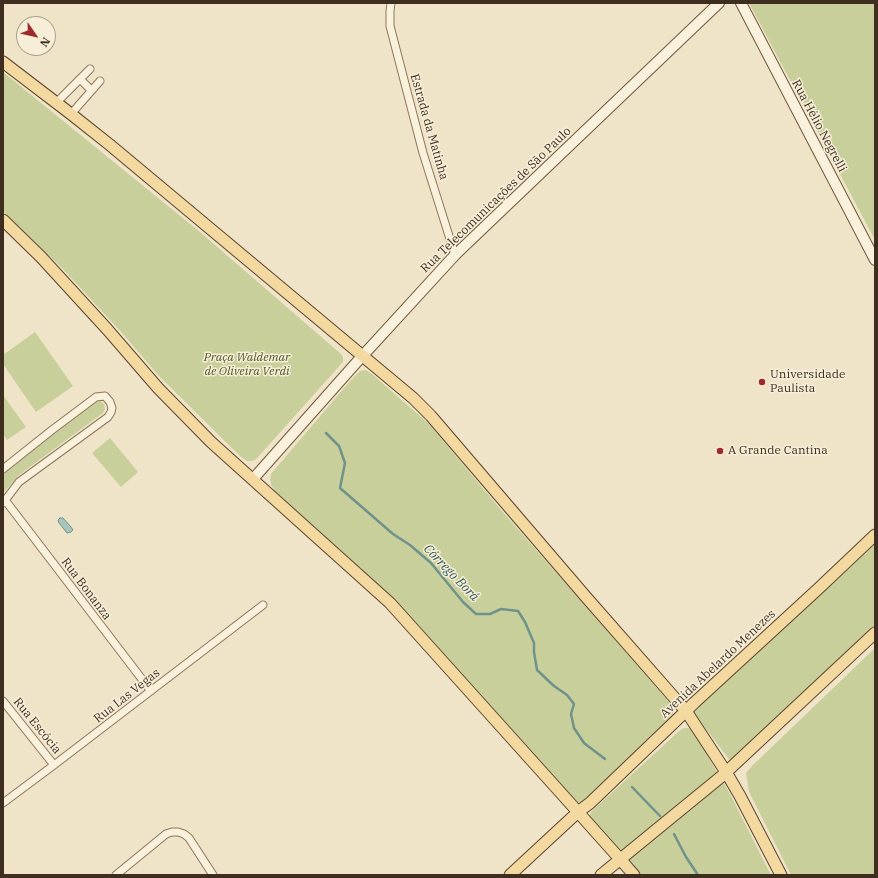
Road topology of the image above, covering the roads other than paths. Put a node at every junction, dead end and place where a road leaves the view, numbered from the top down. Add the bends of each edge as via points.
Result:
1 (391, 3) edge
2 (719, 3) edge
3 (741, 3) edge
4 (3, 62) edge
5 (90, 70) dead end
6 (80, 79) junction
7 (100, 81) dead end
8 (91, 90) junction
9 (56, 103) junction
10 (71, 114) junction
11 (3, 220) edge
12 (455, 255) junction
13 (875, 260) edge
14 (362, 356) junction
15 (3, 469) edge
16 (253, 479) junction
17 (4, 501) edge
18 (875, 535) edge
19 (263, 605) dead end
20 (875, 633) edge
21 (151, 691) junction
22 (3, 701) edge
23 (686, 712) junction
24 (54, 765) junction
25 (726, 772) junction
26 (3, 803) edge
27 (578, 812) junction
28 (620, 859) junction
29 (116, 875) edge
30 (213, 875) edge
31 (510, 875) edge
32 (601, 875) edge
33 (634, 875) edge
34 (781, 875) edge

1 - 12 street, Estrada da Matinha via 390,26 423,153
2 - 12 street, Rua Telecomunicações de São Paulo
3 - 13 street, Rua Hélio Negrelli
4 - 9 main road
5 - 6 street
6 - 8 street
6 - 9 street
7 - 8 street
8 - 10 street
9 - 10 main road
10 - 14 main road
11 - 16 main road via 56,273 158,388 211,442
12 - 14 street, Rua Telecomunicações de São Paulo
14 - 16 street, Rua Telecomunicações de São Paulo
14 - 23 main road via 431,416
15 - 17 street via 96,397 104,396 110,402 112,408 108,417 18,482
16 - 27 main road via 390,602
17 - 21 street, Rua Bonanza
18 - 23 main road, Avenida Abelardo Menezes
19 - 21 street, Rua Las Vegas
20 - 25 main road
21 - 24 street, Rua Las Vegas
22 - 24 street, Rua Escócia
23 - 25 main road
23 - 27 main road, Avenida Abelardo Menezes
24 - 26 street, Rua Las Vegas
25 - 28 main road
25 - 34 main road
27 - 28 main road
27 - 31 main road, Avenida Abelardo Menezes
28 - 32 main road
28 - 33 main road
29 - 30 street via 166,834 172,832 184,834 189,838

